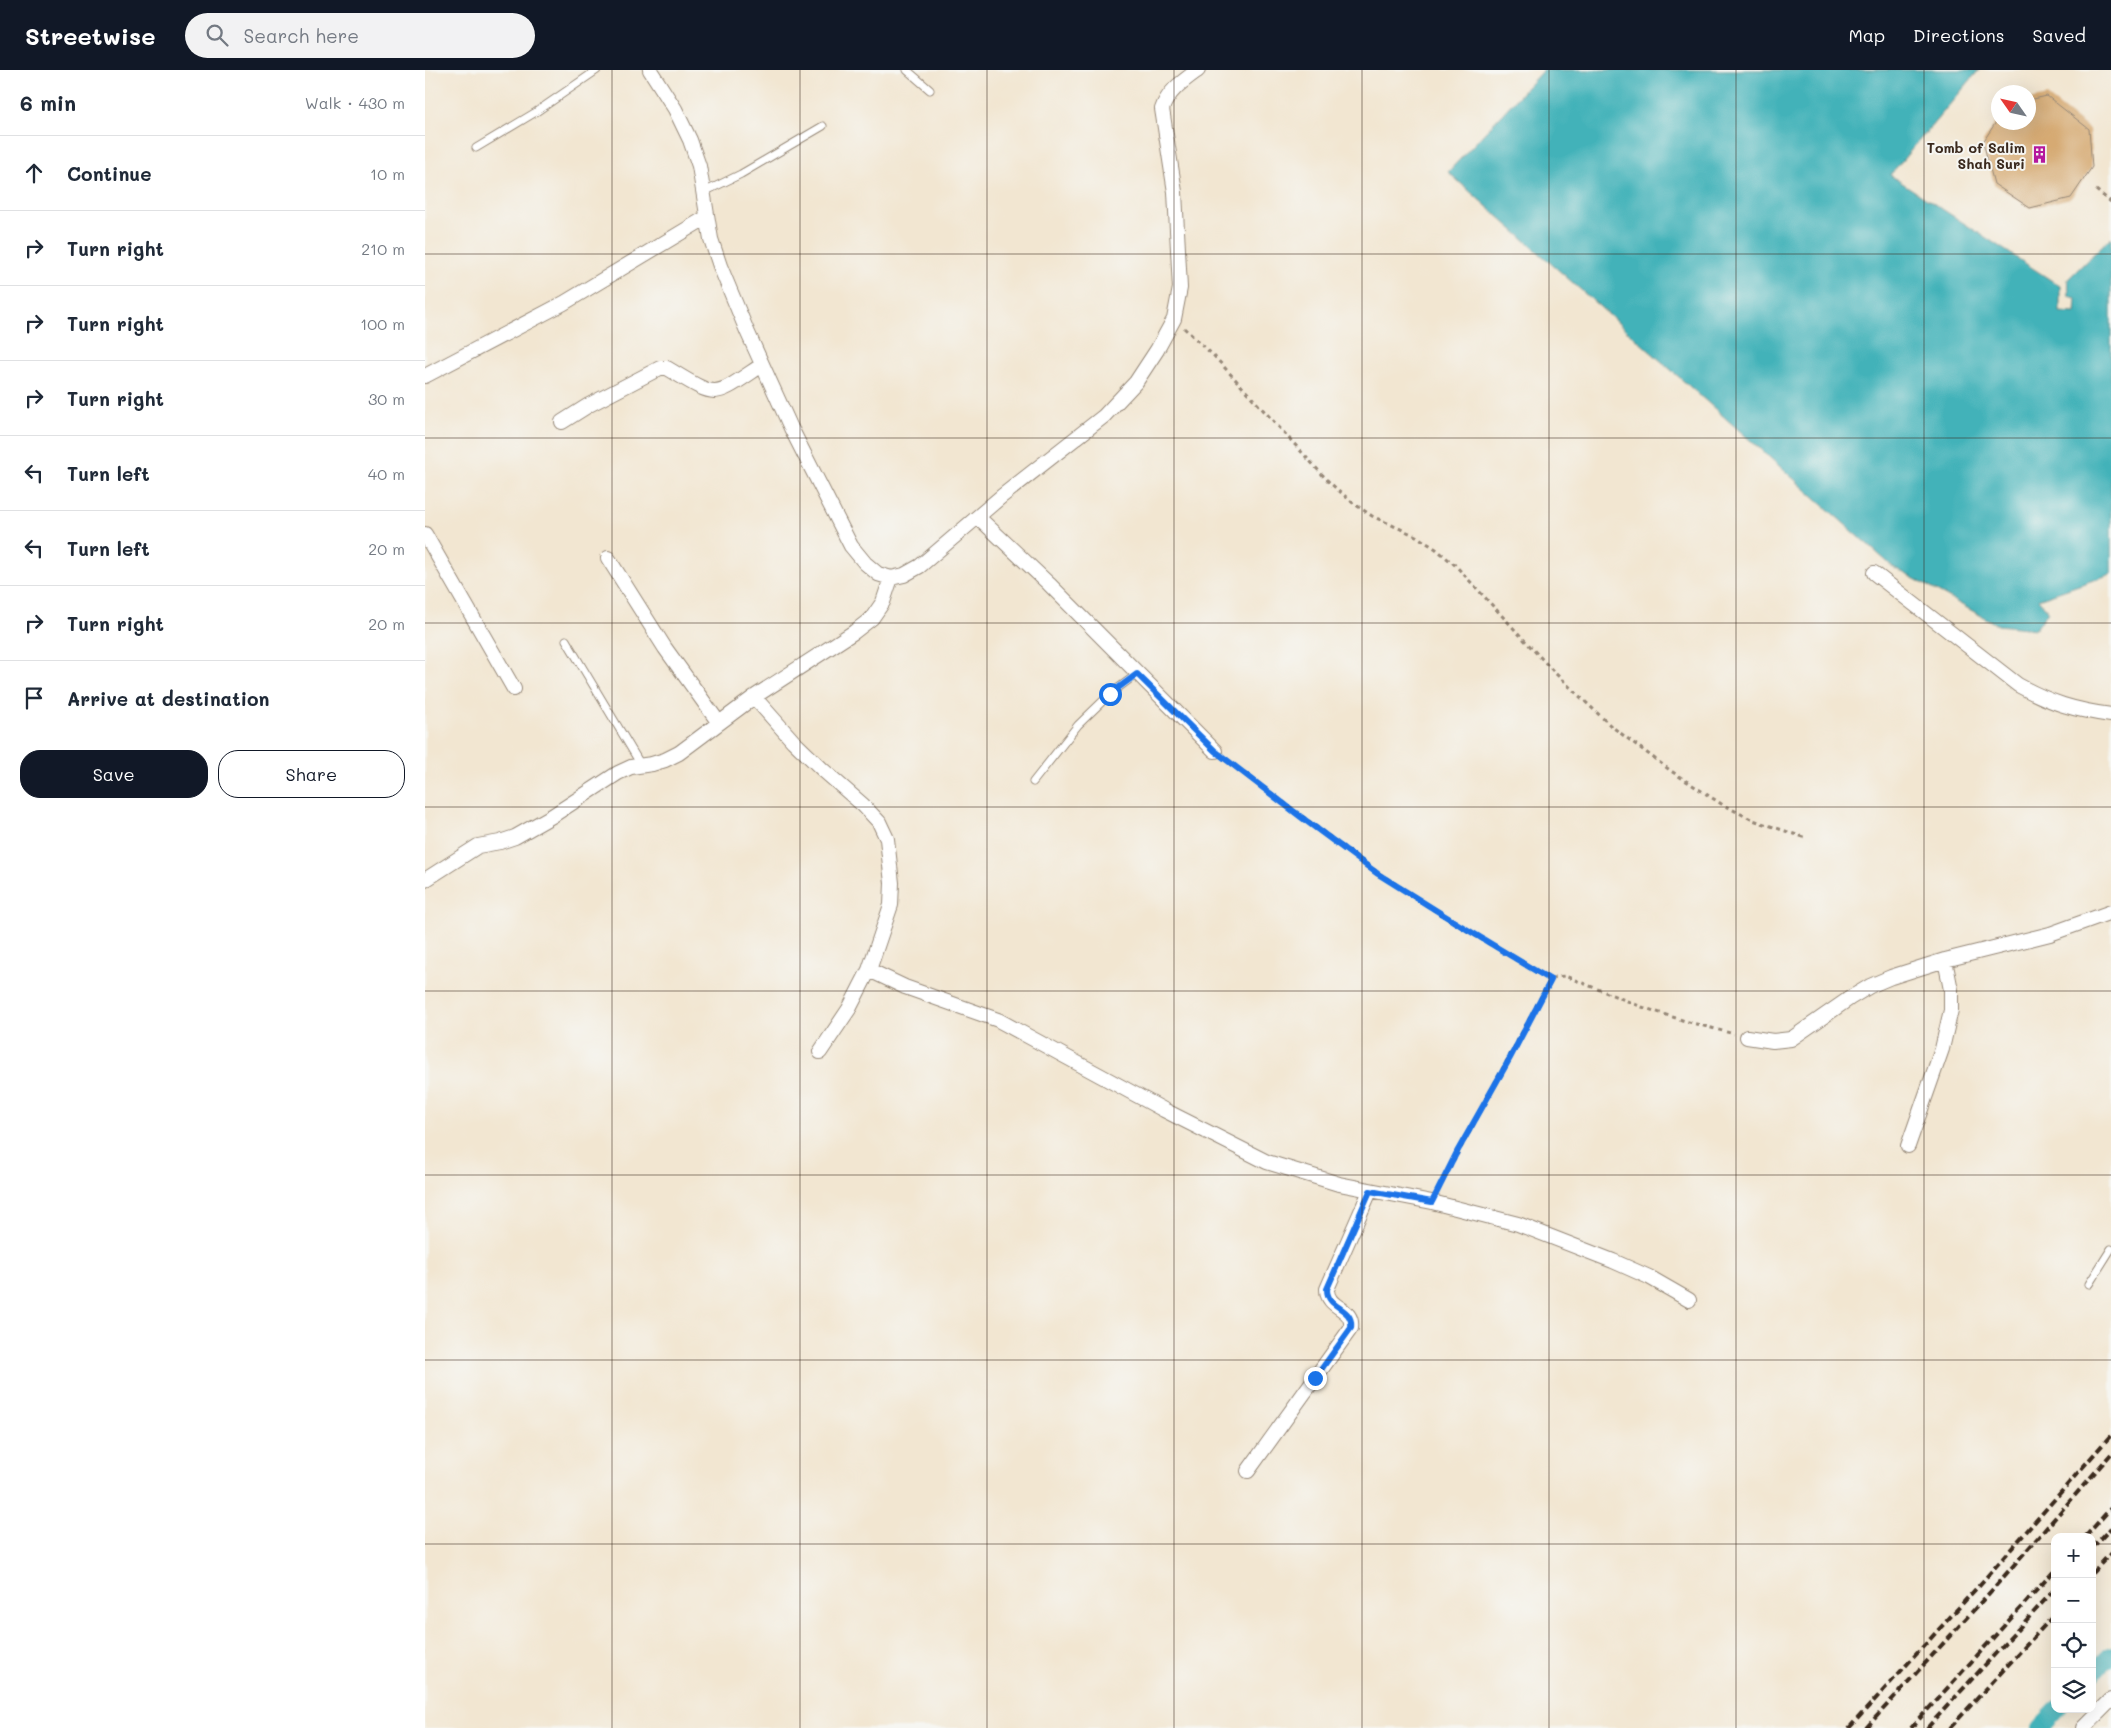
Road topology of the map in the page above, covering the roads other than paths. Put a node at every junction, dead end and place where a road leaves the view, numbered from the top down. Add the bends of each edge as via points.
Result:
1 (597, 70) edge
2 (651, 70) edge
3 (907, 70) edge
4 (1198, 70) edge
5 (930, 90) dead end
6 (823, 126) dead end
7 (476, 148) dead end
8 (704, 192) junction
9 (707, 217) junction
10 (762, 364) junction
11 (425, 376) edge
12 (562, 422) dead end
13 (978, 517) junction
14 (425, 534) edge
15 (608, 558) dead end
16 (1874, 573) dead end
17 (891, 578) junction
18 (566, 640) dead end
19 (1137, 674) junction
20 (514, 689) dead end
21 (754, 697) junction
22 (2111, 715) edge
23 (719, 723) junction
24 (1215, 751) road end
25 (641, 765) junction
26 (1033, 782) dead end
27 (425, 880) edge
28 (2111, 912) edge
29 (1945, 960) junction
30 (869, 970) junction
31 (1747, 1037) road end
32 (820, 1052) dead end
33 (1908, 1146) dead end
34 (1370, 1191) junction
35 (2111, 1248) edge
36 (2089, 1284) dead end
37 (1689, 1300) dead end
38 (1248, 1471) dead end
39 (2111, 1700) edge
40 (2083, 1728) edge

1 - 7 lane
2 - 8 street via 690,140
3 - 5 lane
4 - 13 street via 1174,89 1162,109 1178,227 1180,288 1174,318 1135,382 1104,416
6 - 8 lane
8 - 9 street
9 - 10 street via 720,266
9 - 11 street via 564,303
10 - 12 street via 718,392 707,391 667,368 660,368
10 - 17 street via 851,546 878,574
13 - 17 street via 920,566
13 - 19 street
14 - 20 street
15 - 23 street via 660,642
16 - 22 street via 2018,685 2043,699 2078,710
17 - 21 street via 883,602 872,618
18 - 25 lane
19 - 24 street
19 - 26 lane via 1077,725
21 - 23 street
21 - 30 street via 793,742 879,822 887,839 891,905
23 - 25 street via 679,753
25 - 27 street via 618,773 515,836 478,846
28 - 29 street via 2049,934
29 - 31 street via 1870,986 1791,1040
29 - 33 street via 1951,1010 1942,1049
30 - 32 street via 849,1009
30 - 34 street via 905,987 998,1020 1267,1162
34 - 37 street via 1432,1202 1519,1224 1649,1277
34 - 38 street via 1327,1289 1331,1302 1349,1316 1351,1328
35 - 36 lane
39 - 40 street

